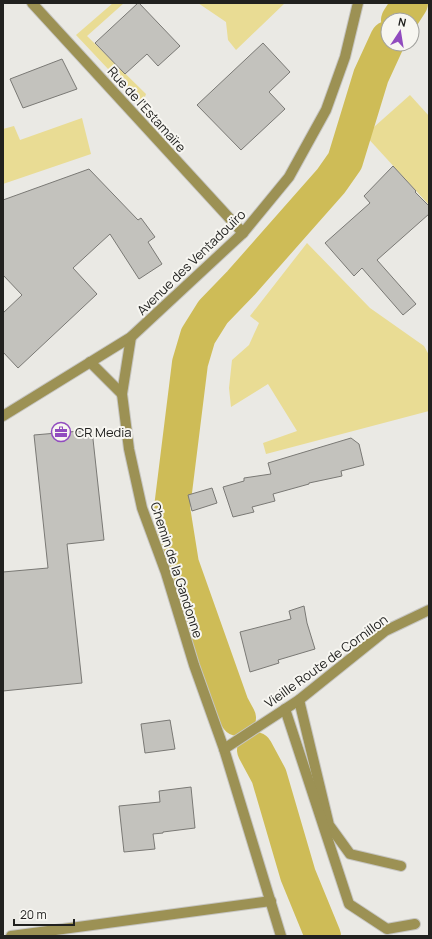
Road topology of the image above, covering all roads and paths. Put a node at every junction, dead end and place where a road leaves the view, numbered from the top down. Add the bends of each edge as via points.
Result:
1 (32, 3) edge
2 (358, 3) edge
3 (243, 233) junction
4 (131, 337) junction
5 (90, 362) junction
6 (122, 394) junction
7 (3, 416) edge
8 (429, 610) edge
9 (299, 700) junction
10 (285, 709) junction
11 (224, 749) junction
12 (401, 866) dead end
13 (271, 901) junction
14 (415, 924) dead end
15 (11, 936) edge
16 (282, 936) edge

1 - 3 street, Rue de l'Estamaïre
2 - 3 street, Avenue des Ventadouïro via 345,57 326,110 289,177
3 - 4 street, Avenue des Ventadouïro
4 - 5 street, Avenue des Ventadouïro
4 - 6 street, Chemin de la Gandonne
5 - 6 street
5 - 7 street, Avenue des Ventadouïro
6 - 11 street, Chemin de la Gandonne via 129,449 142,508
8 - 9 street, Vieille Route de Cornillon via 385,631
9 - 10 street, Vieille Route de Cornillon
9 - 12 street via 329,825 350,854
10 - 11 street, Vieille Route de Cornillon
10 - 14 street via 350,904 387,929
11 - 13 street
13 - 15 street
13 - 16 street

